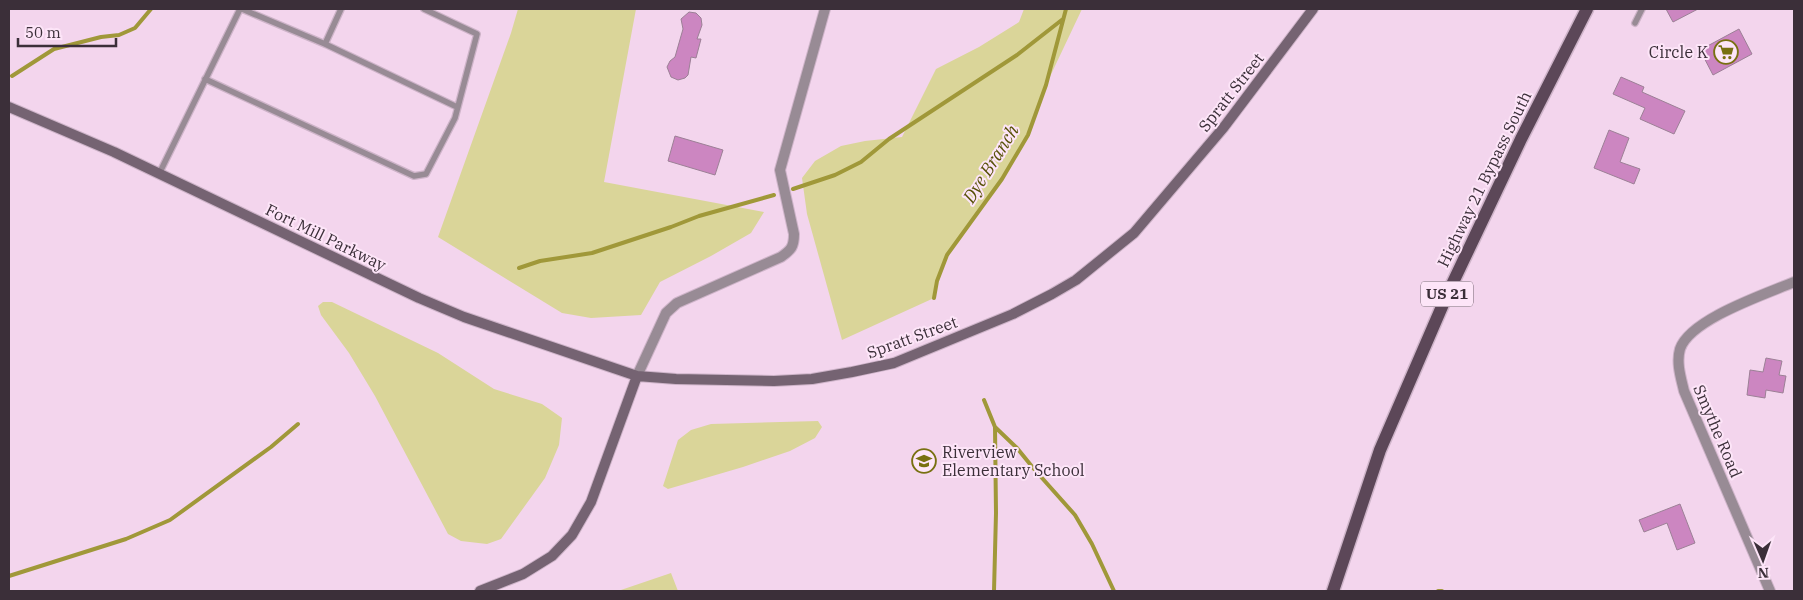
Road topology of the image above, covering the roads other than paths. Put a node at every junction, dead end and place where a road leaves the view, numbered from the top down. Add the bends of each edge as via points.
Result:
1 (241, 9) edge
2 (341, 9) edge
3 (424, 9) edge
4 (825, 9) edge
5 (1313, 9) edge
6 (1587, 9) edge
7 (1642, 9) edge
8 (1635, 23) dead end
9 (325, 44) junction
10 (205, 79) junction
11 (9, 107) edge
12 (457, 107) junction
13 (159, 174) junction
14 (1794, 282) edge
15 (637, 376) junction
16 (480, 591) edge
17 (1332, 591) edge
18 (1770, 591) edge

1 - 9 lane
1 - 10 lane
2 - 9 lane
3 - 12 lane via 477,34
4 - 15 street via 780,170 794,234 792,250 677,303 666,313
5 - 15 main road, Spratt Street via 1224,127 1134,233 1076,280 1052,294 938,346 894,363 852,372 774,381
6 - 17 main road, Highway 21 Bypass South / US 21 via 1447,295 1380,450
7 - 8 lane
9 - 12 lane
10 - 12 lane via 414,176 426,174
10 - 13 lane
11 - 13 main road, Fort Mill Parkway
13 - 15 main road, Fort Mill Parkway via 419,298 464,317
14 - 18 street, Smythe Road via 1711,318 1690,333 1680,349 1684,391
15 - 16 main road via 591,502 572,535 552,556 523,574

